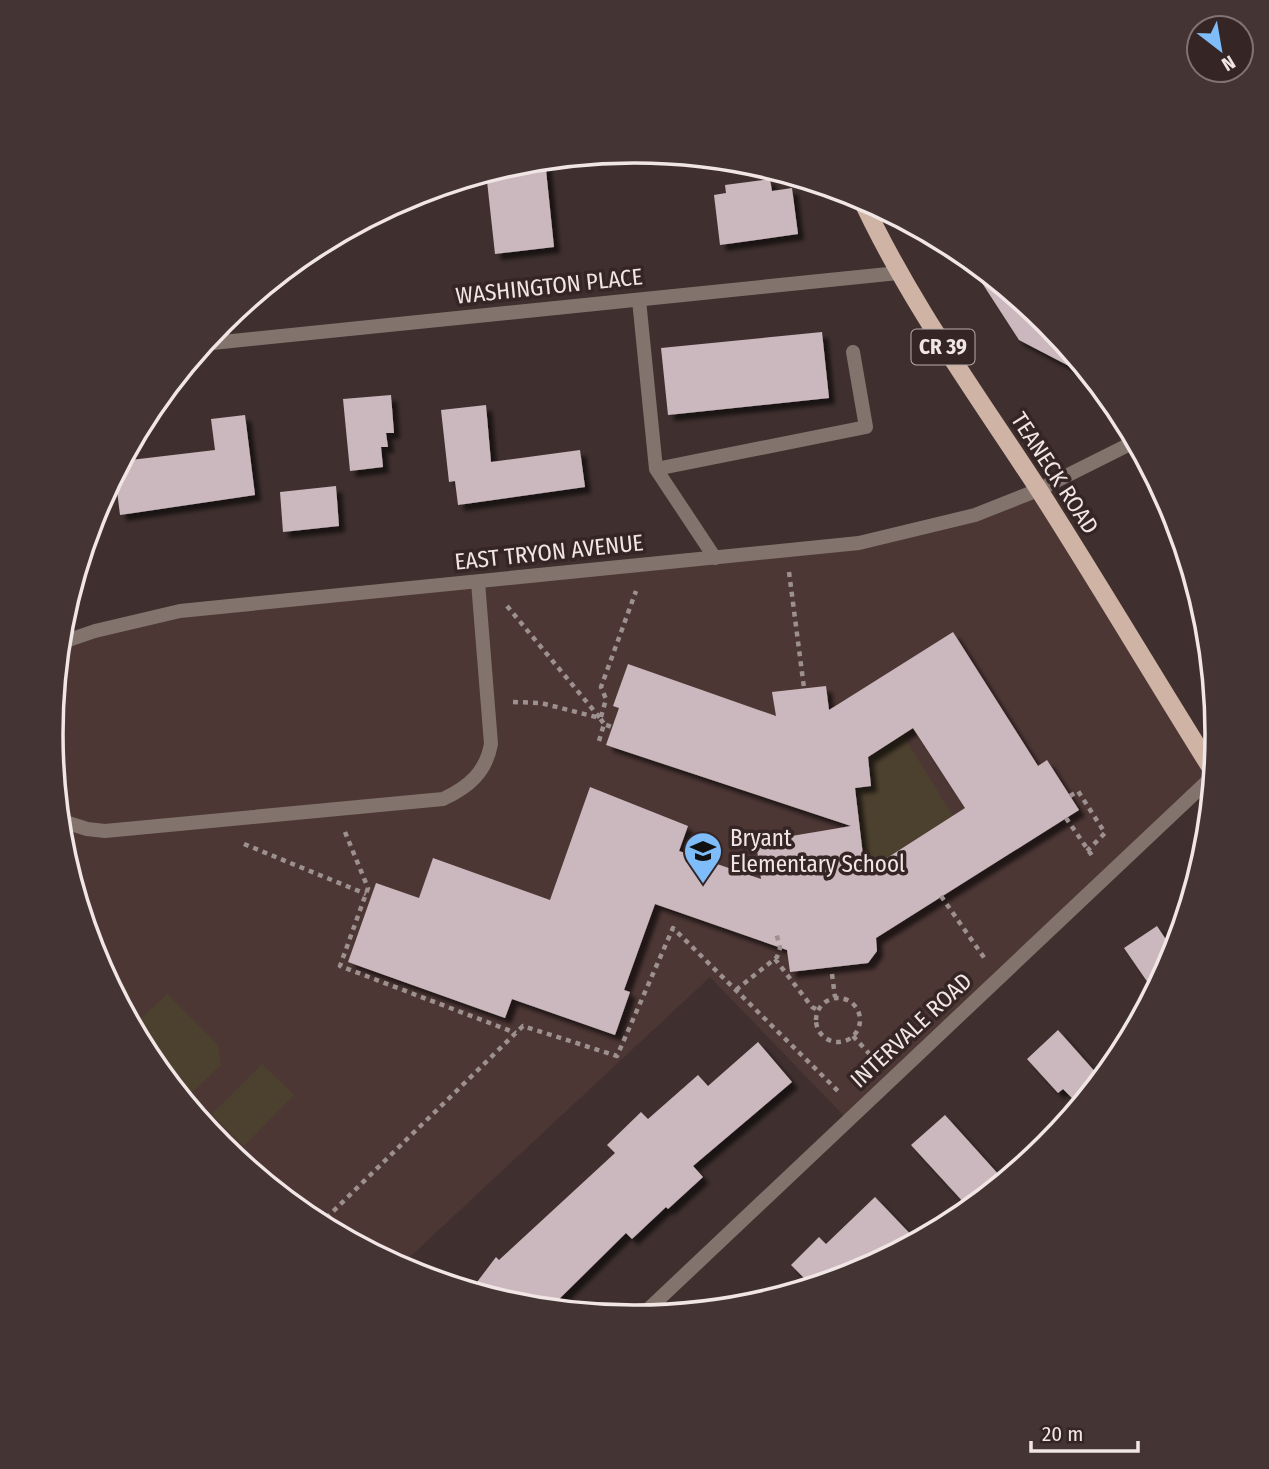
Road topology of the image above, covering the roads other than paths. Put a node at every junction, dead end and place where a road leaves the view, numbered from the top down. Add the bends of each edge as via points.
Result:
1 (868, 214) edge
2 (898, 273) junction
3 (639, 300) junction
4 (219, 342) edge
5 (853, 352) dead end
6 (1127, 446) edge
7 (656, 469) junction
8 (1038, 490) junction
9 (715, 558) junction
10 (482, 581) junction
11 (71, 639) edge
12 (1205, 760) edge
13 (1204, 784) edge
14 (70, 824) edge
15 (652, 1306) edge

1 - 2 main road, TEANECK ROAD / CR 39
2 - 3 street, WASHINGTON PLACE
2 - 8 main road, TEANECK ROAD / CR 39
3 - 4 street, WASHINGTON PLACE
3 - 7 street
5 - 7 street via 866,427
6 - 8 street, EAST TRYON AVENUE
7 - 9 street
8 - 9 street, EAST TRYON AVENUE via 962,519 859,543
8 - 12 main road, TEANECK ROAD / CR 39
9 - 10 street, EAST TRYON AVENUE
10 - 11 street, EAST TRYON AVENUE via 180,611
10 - 14 street via 491,744 489,757 468,786 443,799 104,831
13 - 15 street, INTERVALE ROAD

